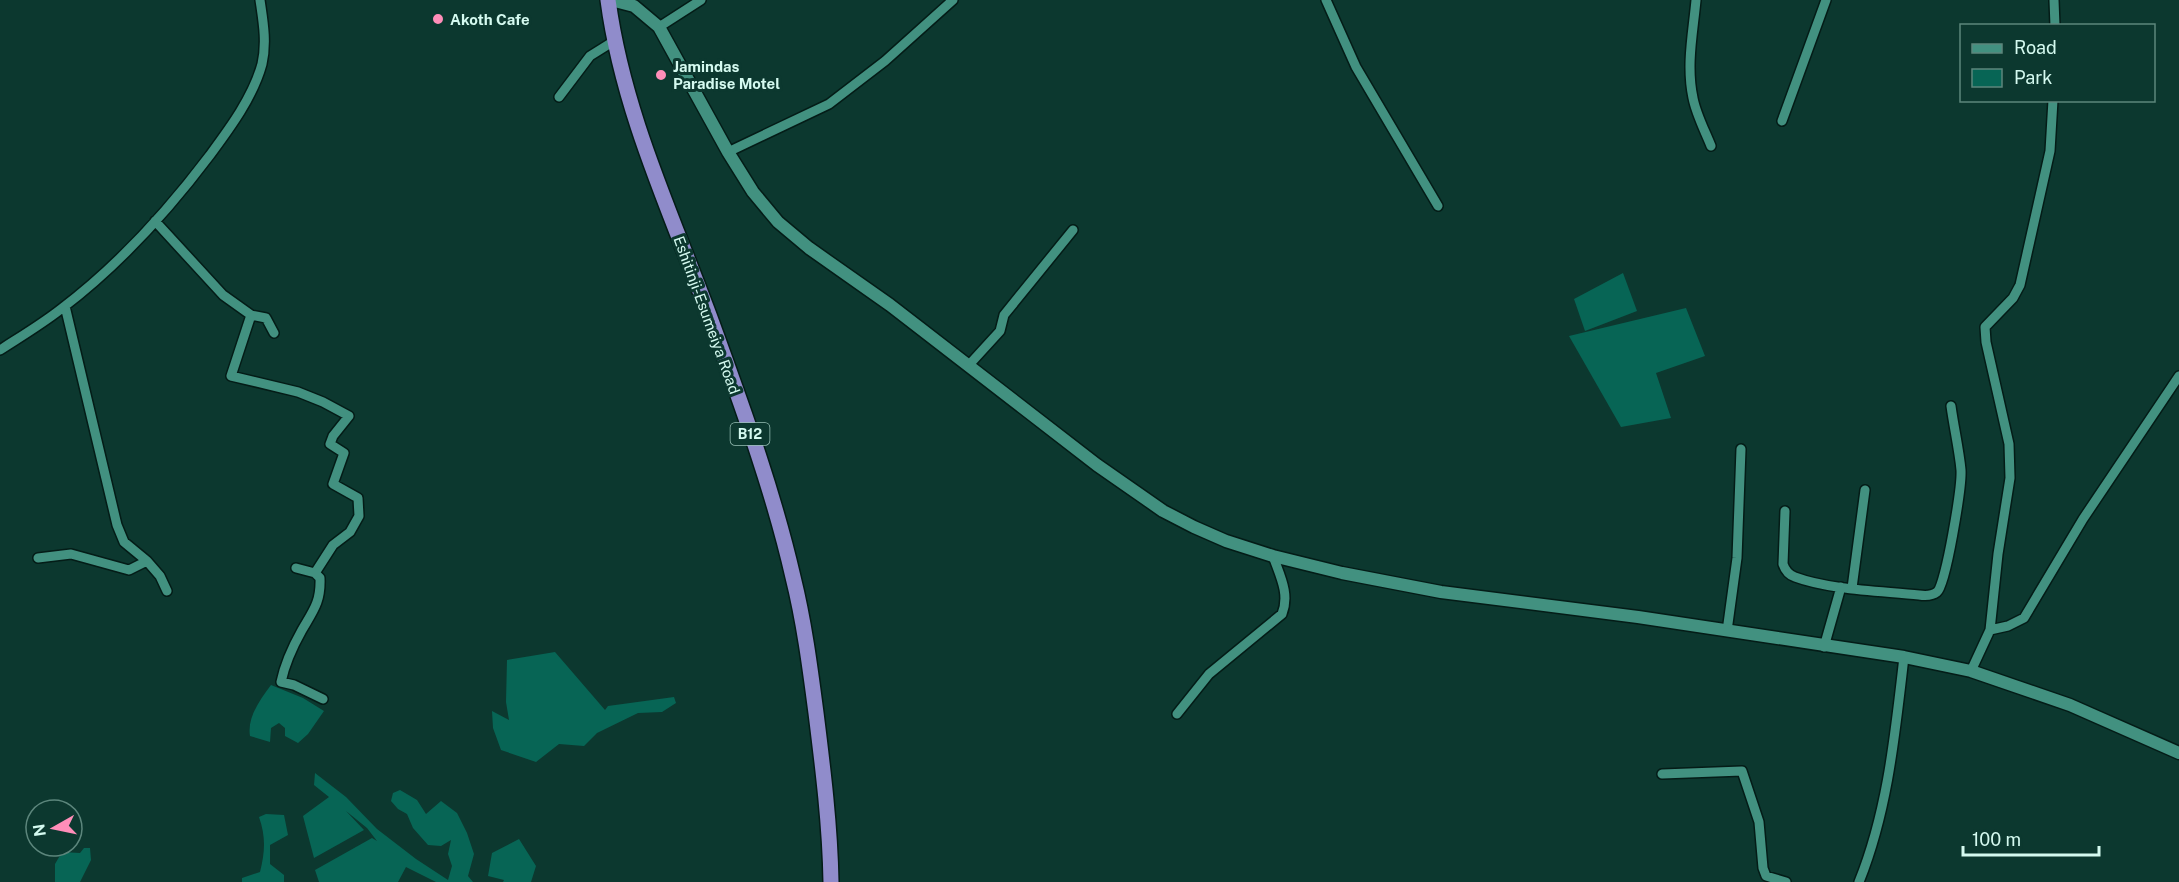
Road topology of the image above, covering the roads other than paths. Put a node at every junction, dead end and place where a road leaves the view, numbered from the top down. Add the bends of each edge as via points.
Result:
1 (260, 0) edge
2 (610, 0) edge
3 (701, 0) edge
4 (953, 0) edge
5 (1326, 0) edge
6 (1696, 0) edge
7 (1826, 0) edge
8 (2054, 0) edge
9 (2055, 24) edge
10 (659, 27) junction
11 (614, 41) junction
12 (559, 97) dead end
13 (2053, 102) edge
14 (1782, 121) dead end
15 (1711, 146) dead end
16 (728, 152) junction
17 (1438, 206) dead end
18 (155, 221) junction
19 (1073, 230) dead end
20 (66, 306) junction
21 (251, 315) junction
22 (274, 333) dead end
23 (0, 350) edge
24 (968, 366) junction
25 (2179, 376) edge
26 (1951, 406) dead end
27 (1742, 449) dead end
28 (1865, 490) dead end
29 (1785, 511) dead end
30 (1273, 556) junction
31 (38, 558) dead end
32 (147, 561) junction
33 (296, 568) dead end
34 (315, 573) junction
35 (1841, 587) junction
36 (1852, 588) junction
37 (167, 591) dead end
38 (1990, 630) junction
39 (1727, 631) junction
40 (1824, 647) junction
41 (1904, 657) junction
42 (1971, 671) junction
43 (323, 699) dead end
44 (1177, 714) dead end
45 (2179, 753) edge
46 (1662, 774) dead end
47 (831, 882) edge
48 (1786, 882) edge
49 (1859, 882) edge

1 - 18 street via 265,44 256,82 228,130 176,200
2 - 10 street via 634,6
2 - 11 highway, Eshitinji-Esumeiya Road / B12
3 - 10 street
4 - 16 street via 885,61 829,104
5 - 17 street via 1356,67
6 - 15 street via 1690,79
7 - 14 street
8 - 9 street
10 - 16 street
11 - 12 street via 590,56
11 - 47 highway, Eshitinji-Esumeiya Road / B12 via 641,135 761,466 794,578 825,785
13 - 38 street via 2050,150 2020,285 1986,327 2009,444 2010,478
16 - 24 street via 778,222
18 - 20 street
18 - 21 street via 223,295
19 - 24 street via 1004,315 1000,331
20 - 23 street
20 - 32 street via 117,525 124,542
21 - 22 street via 266,318
21 - 34 street via 231,376 298,392 350,416 330,444 344,453 333,484 358,498 359,516
24 - 30 street via 1163,511
25 - 38 street via 2083,519 2024,618
26 - 36 street via 1961,472 1957,518 1938,591 1929,596
27 - 39 street via 1737,558
28 - 36 street
29 - 35 street via 1785,570 1794,577
30 - 39 street via 1441,592
30 - 44 street via 1285,590 1282,614 1209,674
31 - 32 street via 71,554 129,570
32 - 37 street
33 - 34 street
34 - 43 street via 320,578 318,605 290,654 281,682
35 - 36 street
35 - 40 street
38 - 42 street
39 - 40 street
40 - 41 street
41 - 42 street
41 - 49 street via 1892,762 1872,849
42 - 45 street via 2070,705
46 - 48 street via 1742,771 1759,822 1766,876

